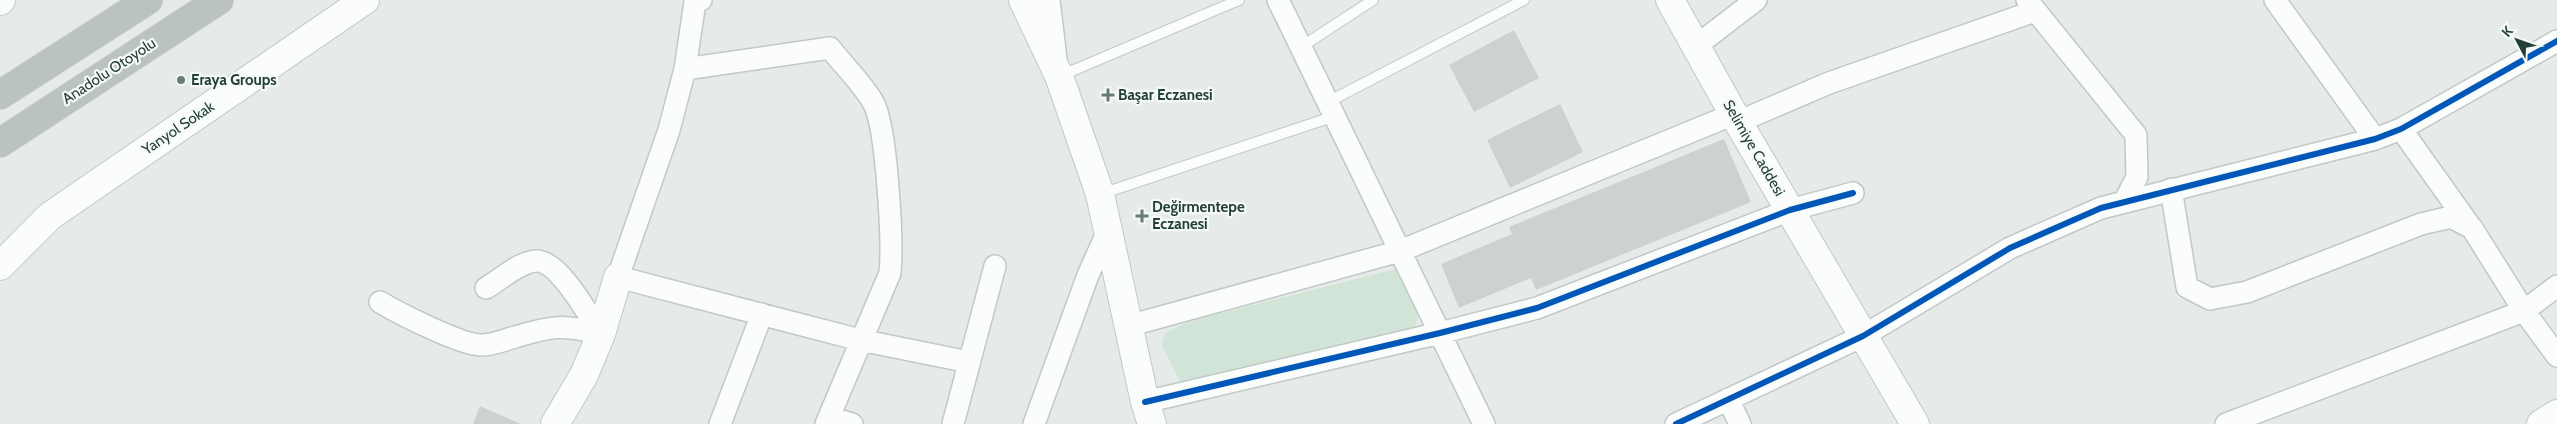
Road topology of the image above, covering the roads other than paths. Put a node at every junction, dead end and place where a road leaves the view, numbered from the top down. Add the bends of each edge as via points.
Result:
1 (148, 0) edge
2 (219, 0) edge
3 (365, 0) edge
4 (701, 0) edge
5 (1023, 0) edge
6 (1049, 0) edge
7 (1239, 0) edge
8 (1278, 0) edge
9 (1373, 0) edge
10 (1524, 0) edge
11 (1670, 0) edge
12 (1756, 0) edge
13 (2275, 0) edge
14 (2031, 5) edge
15 (2557, 41) edge
16 (1696, 46) junction
17 (1301, 47) junction
18 (684, 69) junction
19 (1059, 76) junction
20 (0, 95) edge
21 (1331, 109) junction
22 (1736, 118) junction
23 (2401, 129) junction
24 (2375, 139) junction
25 (0, 143) edge
26 (2171, 189) junction
27 (1853, 193) dead end
28 (1100, 194) junction
29 (2124, 202) junction
30 (1790, 210) junction
31 (2472, 228) junction
32 (1108, 231) junction
33 (1400, 251) junction
34 (0, 266) edge
35 (995, 266) dead end
36 (618, 277) junction
37 (2557, 286) edge
38 (486, 288) dead end
39 (380, 302) dead end
40 (2524, 311) junction
41 (762, 314) junction
42 (1128, 326) junction
43 (1440, 333) junction
44 (601, 334) junction
45 (1863, 336) junction
46 (860, 340) junction
47 (2557, 356) edge
48 (969, 362) junction
49 (1728, 399) junction
50 (1148, 413) edge
51 (2557, 414) edge
52 (827, 421) edge
53 (555, 424) edge
54 (720, 424) edge
55 (852, 424) edge
56 (953, 424) edge
57 (1034, 424) edge
58 (1484, 424) edge
59 (1676, 424) edge
60 (1740, 424) edge
61 (1915, 424) edge
62 (2226, 424) edge
63 (2541, 424) edge

1 - 20 highway
2 - 25 highway, Anadolu Otoyolu
3 - 34 street, Yanyol Sokak via 50,216
4 - 18 street via 695,2
5 - 19 street
6 - 19 street
7 - 19 lane
8 - 17 street
9 - 17 lane
10 - 21 lane
11 - 16 street, Selimiye Caddesi
12 - 16 street
13 - 24 street
14 - 22 street
14 - 29 street via 2136,135 2137,177
15 - 23 street
16 - 22 street, Selimiye Caddesi
17 - 21 street
18 - 36 street via 669,130
18 - 46 street via 830,48 874,103 881,135 892,246 890,273
19 - 28 street
21 - 28 lane
21 - 33 street
22 - 30 street, Selimiye Caddesi
22 - 33 street
23 - 24 street
23 - 31 street
24 - 26 street
26 - 29 street
26 - 31 street via 2187,288 2210,299 2247,292 2421,224 2451,217
27 - 30 street
28 - 32 street
29 - 45 street via 2101,208 2010,248
30 - 43 street via 1537,308
30 - 45 street, Selimiye Caddesi
31 - 40 street
32 - 42 street
32 - 57 street via 1088,275
33 - 42 street
33 - 43 street
35 - 48 street
36 - 41 street
36 - 44 street
37 - 40 street
38 - 44 street via 520,266 536,261 547,264 571,290
39 - 44 street via 467,343 494,344 549,327 573,326
40 - 47 street
40 - 62 street
41 - 46 street
41 - 54 street
42 - 50 street
43 - 50 street
43 - 58 street
44 - 53 street via 584,375
45 - 49 street
45 - 61 street, Selimiye Caddesi
46 - 48 street
46 - 52 street
48 - 56 street
49 - 59 street
49 - 60 street
51 - 63 street
52 - 55 street

